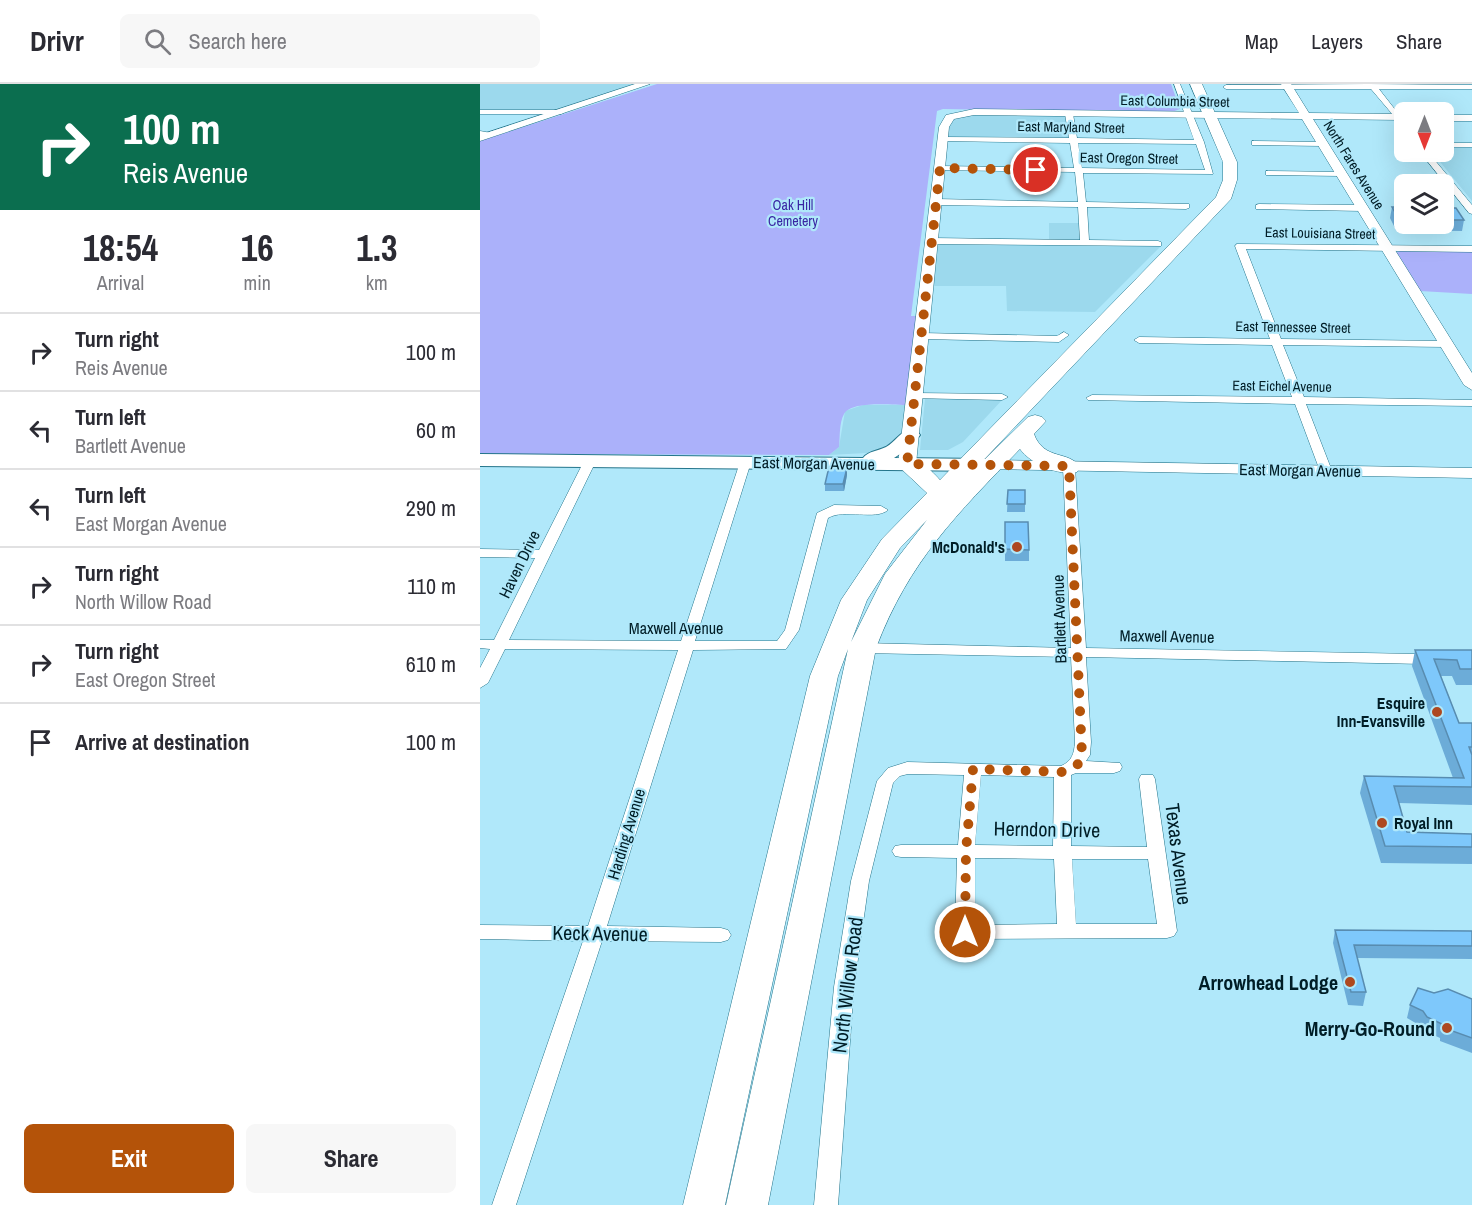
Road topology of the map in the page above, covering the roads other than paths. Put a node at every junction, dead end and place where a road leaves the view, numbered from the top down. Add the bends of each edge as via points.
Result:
1 (645, 84) edge
2 (1178, 84) edge
3 (1196, 84) edge
4 (1218, 85) edge
5 (1287, 86) edge
6 (1373, 86) edge
7 (1472, 87) edge
8 (1394, 111) edge
9 (480, 112) edge
10 (561, 112) junction
11 (1069, 114) junction
12 (1189, 115) junction
13 (1217, 116) junction
14 (1305, 117) junction
15 (1454, 118) edge
16 (1472, 118) edge
17 (1394, 120) edge
18 (480, 136) edge
19 (943, 139) junction
20 (1073, 140) junction
21 (1200, 142) junction
22 (1255, 143) dead end
23 (1323, 144) junction
24 (1454, 145) edge
25 (1472, 145) edge
26 (1432, 162) edge
27 (940, 168) junction
28 (1078, 171) junction
29 (1269, 173) dead end
30 (1341, 174) junction
31 (936, 202) junction
32 (1082, 204) junction
33 (1186, 206) dead end
34 (1259, 207) dead end
35 (1363, 208) junction
36 (1472, 211) edge
37 (932, 241) junction
38 (1085, 243) junction
39 (1158, 244) dead end
40 (1387, 247) junction
41 (1472, 249) edge
42 (922, 336) junction
43 (1061, 337) dead end
44 (1139, 340) dead end
45 (1110, 341) dead end
46 (1277, 341) junction
47 (1447, 344) junction
48 (1472, 385) edge
49 (915, 396) junction
50 (1002, 397) dead end
51 (1092, 398) dead end
52 (1301, 401) junction
53 (1472, 403) edge
54 (1047, 408) dead end
55 (1023, 433) junction
56 (910, 435) junction
57 (480, 460) edge
58 (590, 461) junction
59 (745, 462) junction
60 (849, 463) junction
61 (907, 464) junction
62 (980, 465) junction
63 (1069, 466) junction
64 (1326, 471) junction
65 (1472, 473) edge
66 (939, 493) junction
67 (881, 510) dead end
68 (480, 553) edge
69 (543, 554) junction
70 (480, 644) edge
71 (499, 644) junction
72 (687, 645) junction
73 (862, 648) junction
74 (1078, 652) junction
75 (1472, 660) edge
76 (480, 683) edge
77 (1114, 767) dead end
78 (973, 769) junction
79 (1068, 769) junction
80 (1147, 779) dead end
81 (901, 851) dead end
82 (966, 851) junction
83 (1063, 852) junction
84 (1156, 853) junction
85 (1067, 931) junction
86 (480, 932) edge
87 (595, 933) junction
88 (721, 935) dead end
89 (785, 1021) junction
90 (504, 1205) edge
91 (704, 1205) edge
92 (747, 1205) edge
93 (762, 1205) edge
94 (826, 1205) edge

1 - 10 street
2 - 12 street
3 - 13 highway
4 - 5 street
4 - 13 highway
5 - 6 street
5 - 14 street, North Fares Avenue
6 - 7 street
6 - 8 street
9 - 10 street
10 - 18 street
11 - 12 street, East Columbia Street
11 - 19 street, East Columbia Street via 957,114 948,119
11 - 20 street
12 - 13 street, East Columbia Street
12 - 21 street
13 - 14 street, East Columbia Street
13 - 45 highway via 1247,174 1242,196
13 - 62 highway via 1231,168 1223,199
14 - 17 street, East Columbia Street
14 - 23 street, North Fares Avenue
15 - 16 street
19 - 20 street, East Maryland Street
19 - 27 street
20 - 21 street, East Maryland Street
20 - 28 street
21 - 28 street, East Oregon Street via 1210,171
22 - 23 street
23 - 30 street, North Fares Avenue
24 - 25 street
26 - 36 street
27 - 28 street, East Oregon Street
27 - 31 street
28 - 32 street
29 - 30 street
30 - 35 street, North Fares Avenue
31 - 32 street
31 - 37 street
32 - 33 street
32 - 38 street
34 - 35 street
35 - 40 street, North Fares Avenue
37 - 38 street
37 - 42 street
38 - 39 street
40 - 41 street, East Louisiana Street
40 - 46 street, East Louisiana Street via 1240,246
40 - 47 street, North Fares Avenue
42 - 43 street
42 - 49 street
44 - 46 street, East Tennessee Street
46 - 47 street, East Tennessee Street
46 - 52 street
47 - 48 street, North Fares Avenue
49 - 50 street
49 - 56 street
51 - 52 street, East Eichel Avenue
52 - 53 street, East Eichel Avenue
52 - 64 street
54 - 55 highway
55 - 62 highway
55 - 63 highway via 1026,446 1034,454
56 - 60 main road via 895,451
56 - 61 street
57 - 58 main road, East Morgan Avenue
58 - 59 main road, East Morgan Avenue
58 - 69 street, Haven Drive
59 - 60 main road, East Morgan Avenue
59 - 72 street, Harding Avenue
60 - 61 main road, East Morgan Avenue
61 - 62 main road, East Morgan Avenue
61 - 66 highway
62 - 63 street, East Morgan Avenue
62 - 66 highway
62 - 73 highway via 910,558 878,609
63 - 64 street, East Morgan Avenue
63 - 74 street, Bartlett Avenue
64 - 65 street, East Morgan Avenue
66 - 91 highway via 891,544 866,580 826,669
67 - 72 street, Maxwell Avenue via 834,509 822,516 792,630 781,646
68 - 69 street
69 - 71 street, Haven Drive
70 - 71 street, Maxwell Avenue
71 - 72 street, Maxwell Avenue
71 - 76 street, Haven Drive
72 - 87 street, Harding Avenue
73 - 74 street, Maxwell Avenue
73 - 89 highway
74 - 75 street, Maxwell Avenue
74 - 79 street, Bartlett Avenue via 1082,755
77 - 79 street
78 - 79 street
78 - 82 street
78 - 94 street, North Willow Road via 907,768 894,772 882,789 857,899 844,987
79 - 83 street, Bartlett Avenue via 1061,828
80 - 84 street, Texas Avenue
81 - 82 street, Herndon Drive
82 - 83 street, Herndon Drive
82 - 85 street via 965,932
83 - 84 street, Herndon Drive
83 - 85 street, Bartlett Avenue
84 - 85 street, Texas Avenue via 1167,931
86 - 87 street, Keck Avenue
87 - 88 street, Keck Avenue
87 - 90 street, Harding Avenue
89 - 92 highway
89 - 93 highway

